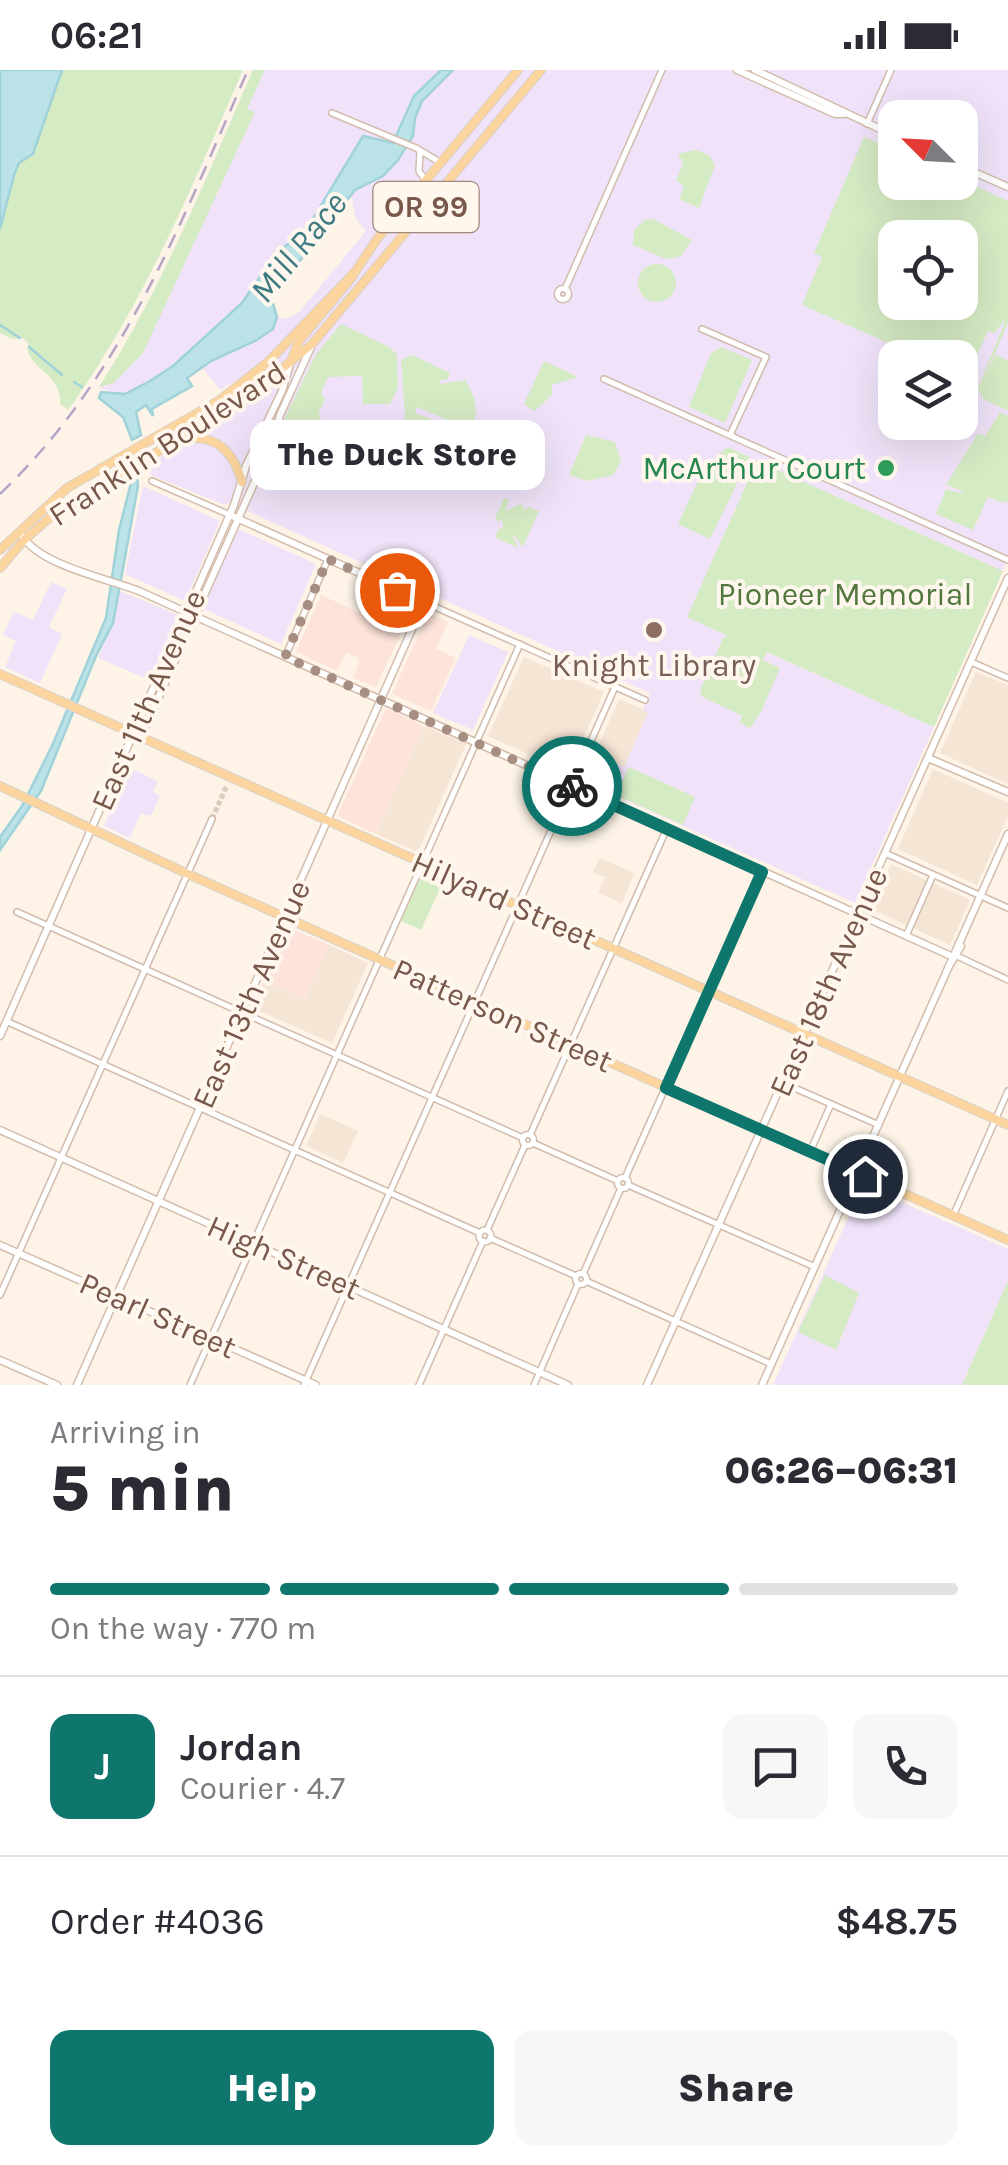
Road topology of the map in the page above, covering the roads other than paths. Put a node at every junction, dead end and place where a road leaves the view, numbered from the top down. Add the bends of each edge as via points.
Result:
1 (518, 70) edge
2 (540, 70) edge
3 (662, 70) edge
4 (737, 70) edge
5 (755, 70) edge
6 (891, 70) edge
7 (332, 112) dead end
8 (844, 114) junction
9 (867, 124) junction
10 (878, 129) edge
11 (418, 150) junction
12 (442, 163) junction
13 (978, 174) edge
14 (426, 182) junction
15 (1008, 187) edge
16 (438, 192) junction
17 (354, 272) junction
18 (565, 289) dead end
19 (702, 329) dead end
20 (312, 344) junction
21 (291, 362) junction
22 (604, 380) dead end
23 (730, 435) junction
24 (174, 442) junction
25 (152, 480) dead end
26 (242, 482) junction
27 (233, 516) junction
28 (18, 531) junction
29 (24, 540) junction
30 (1, 548) edge
31 (328, 559) junction
32 (0, 560) edge
33 (1008, 560) edge
34 (0, 568) edge
35 (1008, 578) edge
36 (424, 602) junction
37 (190, 614) junction
38 (520, 644) junction
39 (285, 657) junction
40 (971, 662) junction
41 (0, 674) edge
42 (1008, 678) edge
43 (616, 687) junction
44 (380, 699) junction
45 (645, 700) dead end
46 (137, 736) junction
47 (476, 742) junction
48 (928, 758) junction
49 (572, 785) junction
50 (0, 786) edge
51 (1008, 792) edge
52 (212, 819) tunnel mouth
53 (328, 821) junction
54 (667, 828) junction
55 (91, 830) junction
56 (1008, 834) edge
57 (886, 853) junction
58 (422, 863) junction
59 (762, 872) junction
60 (188, 874) junction
61 (934, 874) junction
62 (980, 896) junction
63 (518, 906) junction
64 (1008, 908) edge
65 (18, 912) dead end
66 (858, 914) junction
67 (285, 916) junction
68 (49, 926) junction
69 (906, 936) junction
70 (614, 949) junction
71 (954, 956) junction
72 (379, 959) junction
73 (146, 969) junction
74 (1008, 980) edge
75 (709, 992) junction
76 (474, 1001) junction
77 (243, 1012) junction
78 (3, 1020) edge
79 (804, 1034) junction
80 (0, 1036) edge
81 (570, 1045) junction
82 (336, 1054) junction
83 (104, 1065) junction
84 (900, 1076) junction
85 (782, 1083) junction
86 (666, 1088) junction
87 (1008, 1091) edge
88 (432, 1098) junction
89 (832, 1104) junction
90 (201, 1108) junction
91 (996, 1119) junction
92 (878, 1125) junction
93 (1008, 1125) edge
94 (0, 1130) edge
95 (762, 1130) junction
96 (528, 1140) junction
97 (294, 1150) junction
98 (810, 1152) junction
99 (62, 1158) junction
100 (858, 1173) junction
101 (623, 1183) junction
102 (389, 1193) junction
103 (159, 1201) junction
104 (953, 1216) junction
105 (719, 1224) junction
106 (483, 1232) junction
107 (490, 1238) junction
108 (1008, 1240) edge
109 (483, 1241) junction
110 (252, 1243) junction
111 (0, 1244) edge
112 (19, 1253) junction
113 (815, 1268) junction
114 (581, 1279) junction
115 (348, 1286) junction
116 (0, 1295) edge
117 (117, 1297) junction
118 (676, 1321) junction
119 (443, 1329) junction
120 (210, 1338) junction
121 (0, 1360) edge
122 (771, 1364) junction
123 (540, 1372) junction
124 (305, 1383) edge
125 (57, 1385) edge
126 (77, 1385) edge
127 (190, 1385) edge
128 (316, 1385) edge
129 (418, 1385) edge
130 (534, 1385) edge
131 (568, 1385) edge
132 (648, 1385) edge
133 (762, 1385) edge

1 - 12 main road, Franklin Boulevard / OR 99
2 - 16 main road, Franklin Boulevard / OR 99
3 - 18 street
4 - 8 street
5 - 8 street
6 - 9 street
7 - 11 street
8 - 9 street
9 - 10 street
11 - 12 street
11 - 14 street
12 - 14 main road, Franklin Boulevard / OR 99
13 - 15 street
14 - 16 main road
14 - 17 main road, Franklin Boulevard / OR 99
16 - 20 main road, Franklin Boulevard / OR 99
17 - 21 main road via 299,341
17 - 28 main road, Franklin Boulevard / OR 99 via 235,389 89,473
19 - 23 street via 766,357
20 - 21 main road, Franklin Boulevard / OR 99
20 - 27 street, East 11th Avenue
21 - 24 main road, Franklin Boulevard / OR 99
21 - 26 street, East 11th Avenue
22 - 23 street
23 - 33 street
24 - 26 main road via 195,438 222,446
24 - 29 main road, Franklin Boulevard / OR 99 via 71,502
25 - 27 street
26 - 27 street, East 11th Avenue
27 - 31 street
27 - 37 street, East 11th Avenue
28 - 29 street
28 - 30 main road, OR 99
29 - 34 main road, OR 99
29 - 37 street via 58,562
30 - 32 main road via 6,551
31 - 36 street
31 - 39 street
35 - 40 street, East 18th Avenue
36 - 38 street
36 - 44 street, East 13th Avenue
37 - 39 street
37 - 46 street, East 11th Avenue
38 - 43 street
38 - 47 street
39 - 44 street
40 - 42 street
40 - 48 street, East 18th Avenue
41 - 46 main road, Hilyard Street
43 - 45 street
43 - 49 street
44 - 47 street
44 - 53 street, East 13th Avenue
46 - 53 main road, Hilyard Street
46 - 55 street, East 11th Avenue
47 - 49 street
47 - 58 street
48 - 51 street
48 - 57 street, East 18th Avenue
49 - 54 street
49 - 63 street
50 - 55 main road, Patterson Street
52 - 60 street
53 - 58 main road, Hilyard Street
53 - 67 street, East 13th Avenue
54 - 59 street
54 - 70 street
55 - 60 main road, Patterson Street
55 - 68 street, East 11th Avenue
56 - 62 street
57 - 61 street
57 - 66 street, East 18th Avenue
58 - 63 main road, Hilyard Street
58 - 72 street
59 - 66 street
59 - 75 street
60 - 67 main road, Patterson Street
60 - 73 street
61 - 62 street
61 - 69 street
62 - 64 street
62 - 71 street
63 - 70 main road, Hilyard Street
63 - 76 street
65 - 68 street
66 - 69 street
66 - 79 street, East 18th Avenue
67 - 72 main road, Patterson Street
67 - 77 street, East 13th Avenue
68 - 73 street
68 - 78 street, East 11th Avenue
69 - 71 street
70 - 75 main road, Hilyard Street
70 - 81 street
71 - 74 street
71 - 84 street
72 - 76 main road, Patterson Street
72 - 82 street
73 - 77 street
73 - 83 street
75 - 79 main road, Hilyard Street
75 - 86 street
76 - 81 main road, Patterson Street
76 - 88 street
77 - 82 street
77 - 90 street, East 13th Avenue
78 - 80 street, East 11th Avenue
78 - 83 street
79 - 84 main road, Hilyard Street
79 - 85 street, East 18th Avenue
81 - 86 main road, Patterson Street
81 - 96 street
82 - 88 street
82 - 97 street
83 - 90 street
83 - 99 street
84 - 91 main road, Hilyard Street
84 - 92 street
85 - 89 street
85 - 95 street, East 18th Avenue
86 - 95 main road, Patterson Street
86 - 101 street
87 - 91 street
88 - 96 street
88 - 102 street
89 - 92 street
89 - 98 street
90 - 97 street
90 - 103 street, East 13th Avenue
91 - 93 main road, Hilyard Street
91 - 104 street
92 - 100 street
94 - 99 street, High Street
95 - 98 main road, Patterson Street
95 - 105 street, East 18th Avenue
96 - 101 street
96 - 106 street
97 - 102 street
97 - 110 street
98 - 100 main road, Patterson Street
99 - 103 street, High Street
99 - 112 street
100 - 104 main road, Patterson Street
100 - 113 street
101 - 105 street
101 - 114 street
102 - 106 street
102 - 115 street
103 - 110 street, High Street
103 - 117 street, East 13th Avenue
104 - 108 main road, Patterson Street
105 - 113 street
105 - 118 street, East 18th Avenue
106 - 107 street
106 - 109 street
107 - 109 street
107 - 114 street
109 - 119 street
110 - 115 street, High Street
110 - 120 street
111 - 112 street, Pearl Street
112 - 116 street
112 - 117 street, Pearl Street
113 - 122 street
114 - 118 street
114 - 123 street
115 - 119 street, High Street
115 - 124 street
117 - 120 street, Pearl Street
117 - 126 street, East 13th Avenue
118 - 122 street
118 - 132 street, East 18th Avenue
119 - 123 street, High Street
119 - 129 street
120 - 124 street, Pearl Street
120 - 127 street
121 - 125 street
122 - 133 street
123 - 130 street
123 - 131 street, High Street
124 - 128 street, Pearl Street

